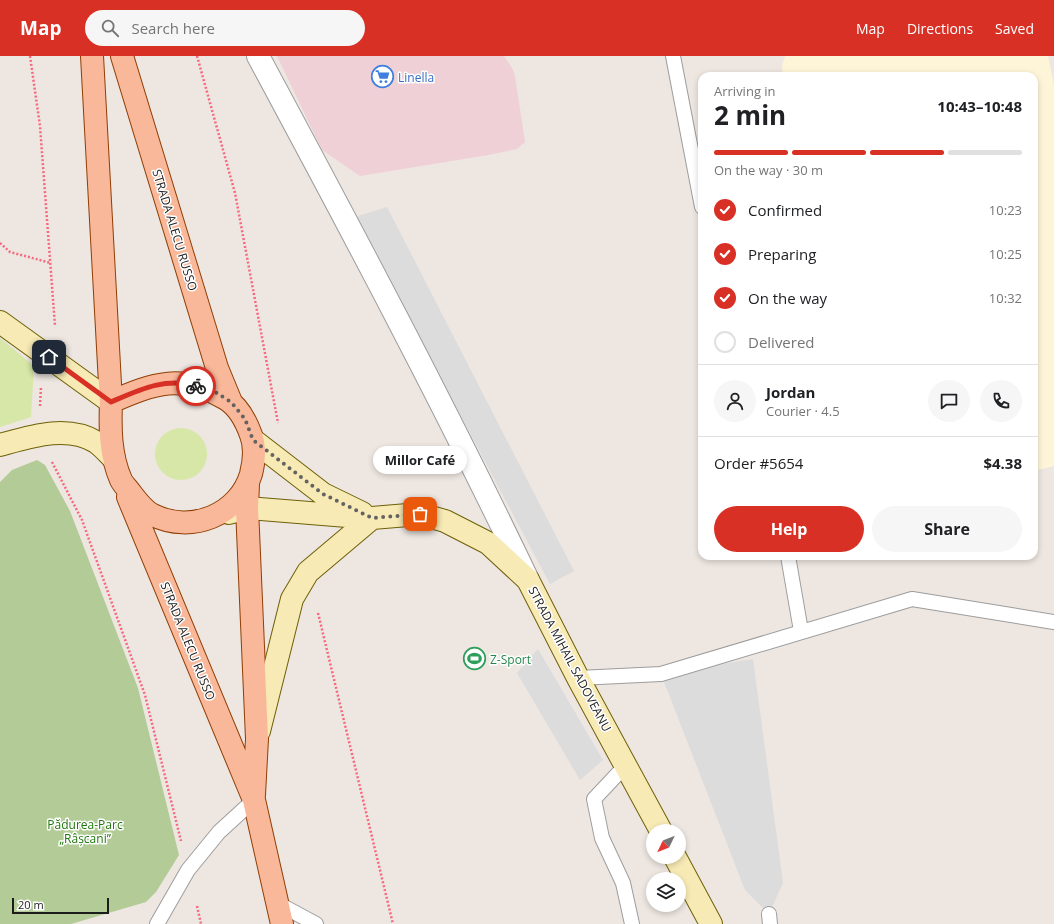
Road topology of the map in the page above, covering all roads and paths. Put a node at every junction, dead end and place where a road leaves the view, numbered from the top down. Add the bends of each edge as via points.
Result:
1 (30, 56) edge
2 (92, 56) edge
3 (122, 56) edge
4 (197, 56) edge
5 (258, 56) edge
6 (673, 56) edge
7 (698, 186) edge
8 (0, 243) edge
9 (51, 263) junction
10 (0, 322) edge
11 (55, 334) dead end
12 (42, 386) dead end
13 (111, 402) junction
14 (231, 402) junction
15 (40, 409) dead end
16 (279, 425) dead end
17 (253, 440) junction
18 (0, 445) edge
19 (50, 458) dead end
20 (114, 459) junction
21 (121, 481) junction
22 (248, 484) junction
23 (247, 508) junction
24 (218, 515) junction
25 (372, 518) junction
26 (789, 560) edge
27 (308, 572) junction
28 (528, 580) junction
29 (1054, 622) edge
30 (801, 632) junction
31 (578, 678) junction
32 (257, 739) junction
33 (626, 765) junction
34 (254, 800) junction
35 (657, 824) edge
36 (679, 864) edge
37 (188, 870) junction
38 (279, 914) edge
39 (157, 924) edge
40 (201, 924) edge
41 (316, 924) edge
42 (393, 924) edge
43 (632, 924) edge
44 (711, 924) edge

1 - 9 path via 40,126
2 - 13 main road
3 - 14 main road, STRADA ALECU RUSSO via 214,360
4 - 16 path via 235,193
5 - 28 street via 466,451
6 - 7 lane
8 - 9 path via 14,254
9 - 11 path
10 - 13 main road
12 - 15 path
13 - 14 main road via 141,389 165,383 188,384 212,390
13 - 20 main road, STRADA ALECU RUSSO via 110,428
14 - 17 main road via 245,419
17 - 22 main road via 254,462
17 - 25 main road via 323,494
18 - 20 main road via 39,434 73,434 95,442
19 - 37 path via 82,520 145,695
20 - 21 main road, STRADA ALECU RUSSO
21 - 24 main road via 152,515 174,522 196,523
21 - 34 main road, STRADA ALECU RUSSO
22 - 23 main road, STRADA ALECU RUSSO
22 - 24 main road via 235,502
23 - 24 main road, STRADA MIHAIL SADOVEANU
23 - 25 main road, STRADA MIHAIL SADOVEANU
23 - 32 main road, STRADA ALECU RUSSO
25 - 27 main road
25 - 28 main road, STRADA MIHAIL SADOVEANU via 420,514 445,521 488,543
26 - 30 lane
27 - 32 main road via 292,599
27 - 42 path
28 - 31 main road, STRADA MIHAIL SADOVEANU
29 - 30 lane via 912,599
30 - 31 lane via 661,674
31 - 33 main road, STRADA MIHAIL SADOVEANU
32 - 34 main road, STRADA ALECU RUSSO
33 - 35 main road, STRADA MIHAIL SADOVEANU
33 - 43 lane via 594,798 602,838 623,883
34 - 37 lane via 219,832
34 - 38 main road, STRADA ALECU RUSSO
36 - 44 main road
37 - 39 lane
37 - 40 path
38 - 41 lane

